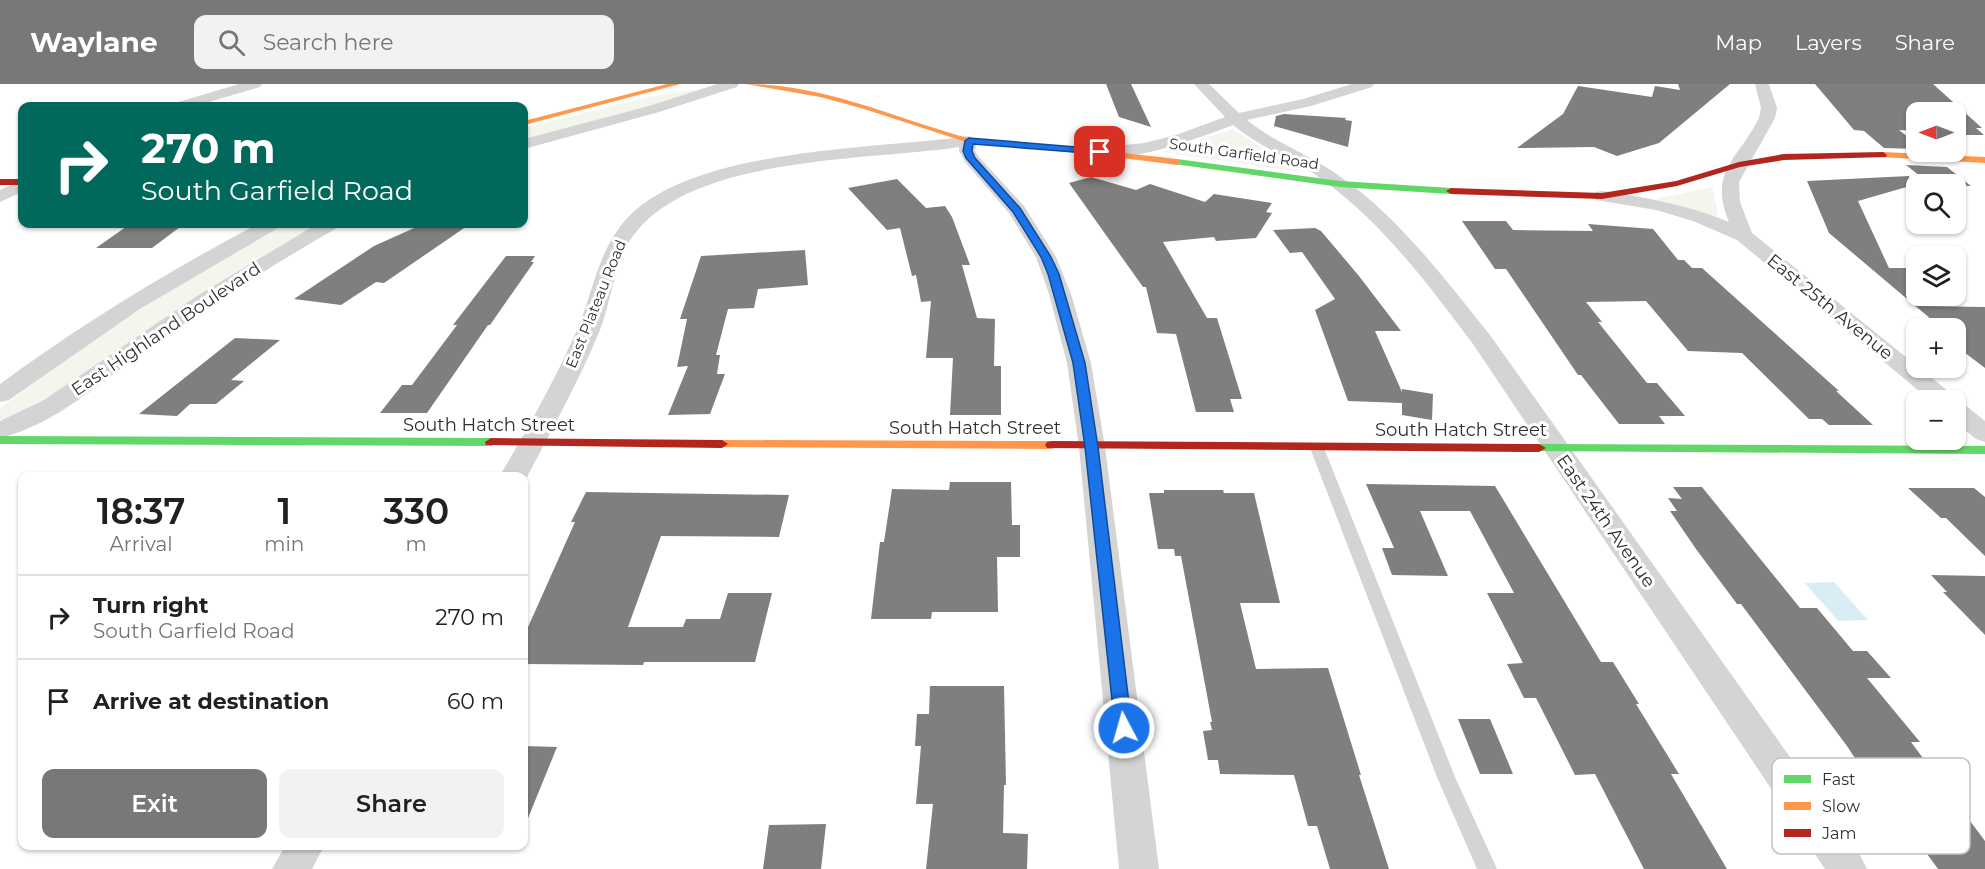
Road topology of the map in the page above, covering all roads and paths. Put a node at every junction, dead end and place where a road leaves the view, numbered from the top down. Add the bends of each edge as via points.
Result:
1 (255, 84) edge
2 (676, 84) edge
3 (732, 84) edge
4 (750, 84) edge
5 (1201, 84) edge
6 (1367, 84) edge
7 (1762, 84) edge
8 (194, 102) edge
9 (1237, 118) junction
10 (528, 122) edge
11 (969, 141) junction
12 (528, 143) edge
13 (1100, 152) junction
14 (1985, 160) edge
15 (1739, 165) junction
16 (0, 182) edge
17 (18, 184) edge
18 (1340, 184) junction
19 (18, 186) edge
20 (1602, 196) junction
21 (0, 197) edge
22 (18, 201) edge
23 (0, 203) edge
24 (263, 228) edge
25 (323, 228) edge
26 (1744, 236) junction
27 (1932, 390) edge
28 (0, 395) edge
29 (1966, 419) edge
30 (0, 430) edge
31 (1985, 434) edge
32 (0, 440) edge
33 (532, 444) junction
34 (1092, 447) junction
35 (1317, 448) junction
36 (1557, 449) junction
37 (1985, 450) edge
38 (516, 472) edge
39 (1772, 760) edge
40 (303, 850) edge
41 (1837, 854) edge
42 (292, 869) edge
43 (1139, 869) edge
44 (1487, 869) edge
45 (1847, 869) edge

1 - 8 street
2 - 10 street
3 - 12 street
4 - 11 street, South Garfield Road via 864,106
5 - 9 street, East 24th Avenue
6 - 9 street via 1296,106
7 - 15 street, East 25th Avenue via 1769,112
9 - 13 street via 1181,139 1144,148
9 - 18 street, East 24th Avenue via 1261,138
11 - 13 street, South Garfield Road
11 - 33 street, East Plateau Road via 933,148 788,160 727,173 692,184 643,213 627,230 609,263 596,309
11 - 34 street via 967,151 971,158 1017,210 1053,274 1079,363
13 - 18 street, South Garfield Road
14 - 15 street, South Garfield Road via 1840,154 1784,157
15 - 20 street, South Garfield Road via 1677,183
15 - 26 street, East 25th Avenue via 1730,183 1733,207
16 - 17 street
18 - 20 street, South Garfield Road
18 - 36 street, East 24th Avenue via 1391,233 1454,304
19 - 21 street
20 - 26 street, East 25th Avenue via 1689,214
22 - 23 street
24 - 28 street, East Highland Boulevard via 144,296 60,350
25 - 30 street, East Highland Boulevard via 225,287 64,398 24,422
26 - 27 street, East 25th Avenue
29 - 31 street
32 - 33 street, South Hatch Street
33 - 34 street, South Hatch Street
33 - 38 street, East Plateau Road
34 - 35 street, South Hatch Street
34 - 43 street
35 - 36 street, South Hatch Street
35 - 44 lane via 1446,777
36 - 37 street, South Hatch Street
36 - 39 street, East 24th Avenue
40 - 42 street
41 - 45 street, East 24th Avenue

